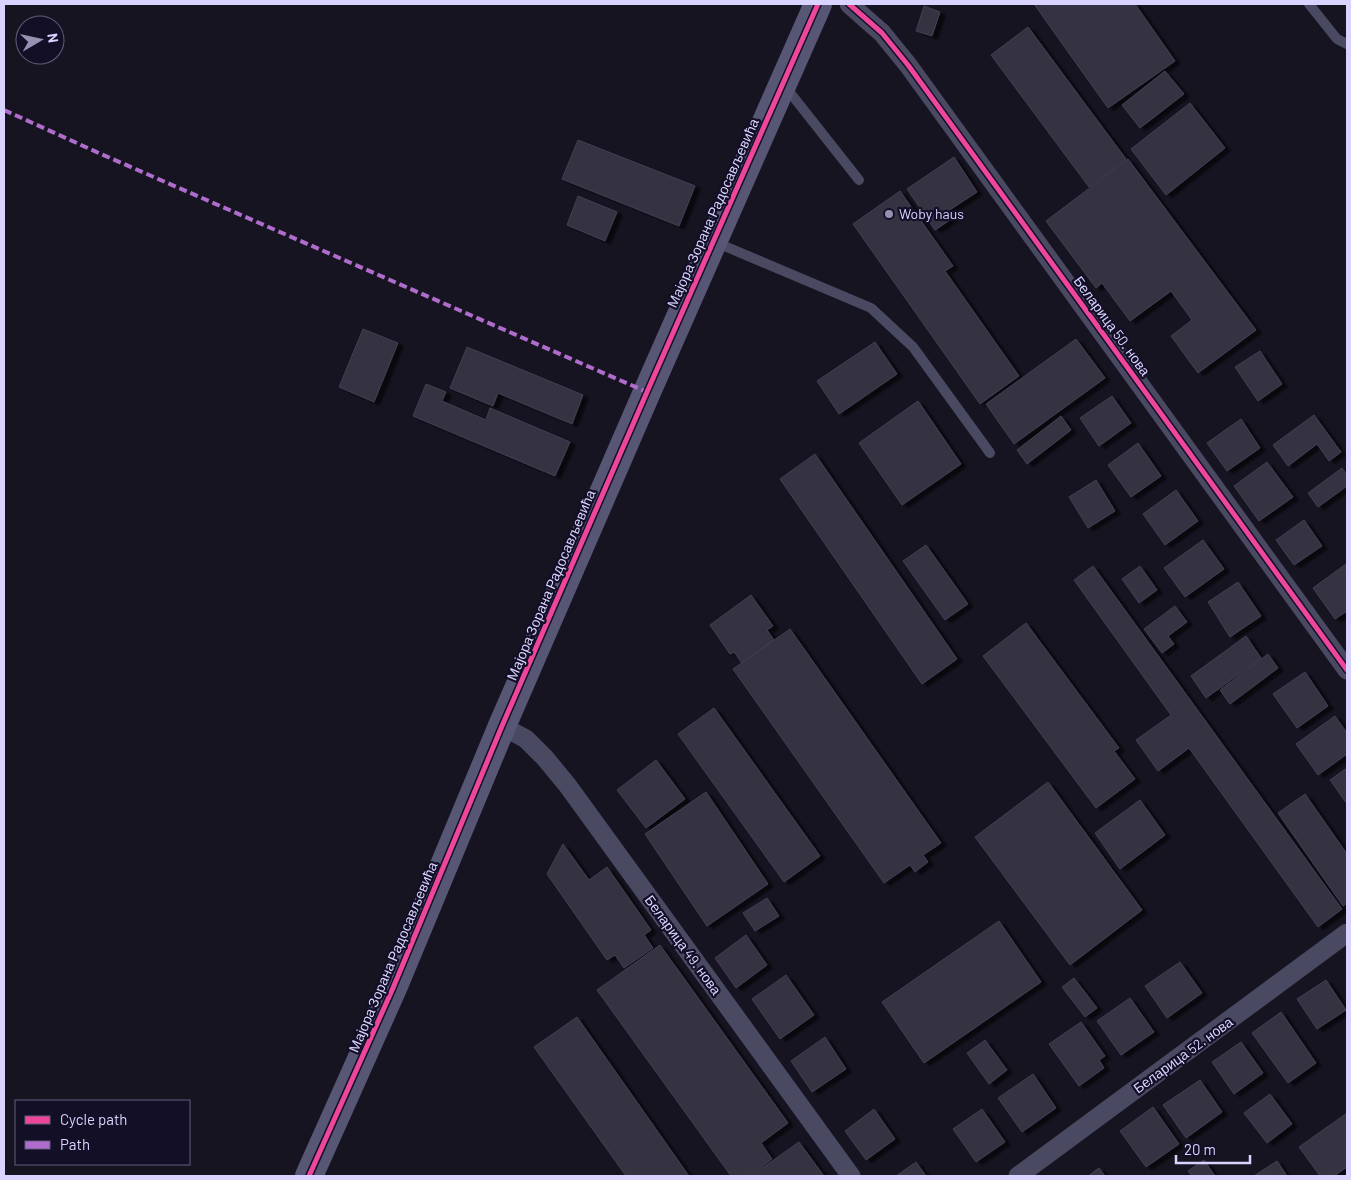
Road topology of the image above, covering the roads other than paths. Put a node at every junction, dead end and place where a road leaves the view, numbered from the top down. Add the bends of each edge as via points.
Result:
1 (818, 4) edge
2 (849, 4) edge
3 (1309, 4) edge
4 (1347, 44) edge
5 (782, 83) junction
6 (860, 180) dead end
7 (712, 241) junction
8 (990, 453) dead end
9 (1347, 670) edge
10 (502, 726) junction
11 (1347, 934) edge
12 (309, 1176) edge
13 (851, 1176) edge
14 (1018, 1176) edge

1 - 5 main road, Мајора Зорана Радосављевића
2 - 9 street, Беларица 50. нова via 882,33 908,65
3 - 4 lane via 1337,39
5 - 6 lane
5 - 7 main road, Мајора Зорана Радосављевића
7 - 8 lane via 871,308 913,347
7 - 10 main road, Мајора Зорана Радосављевића
10 - 12 main road, Мајора Зорана Радосављевића via 393,988
10 - 13 street, Беларица 49. нова via 526,739 568,786
11 - 14 street, Беларица 52. нова

